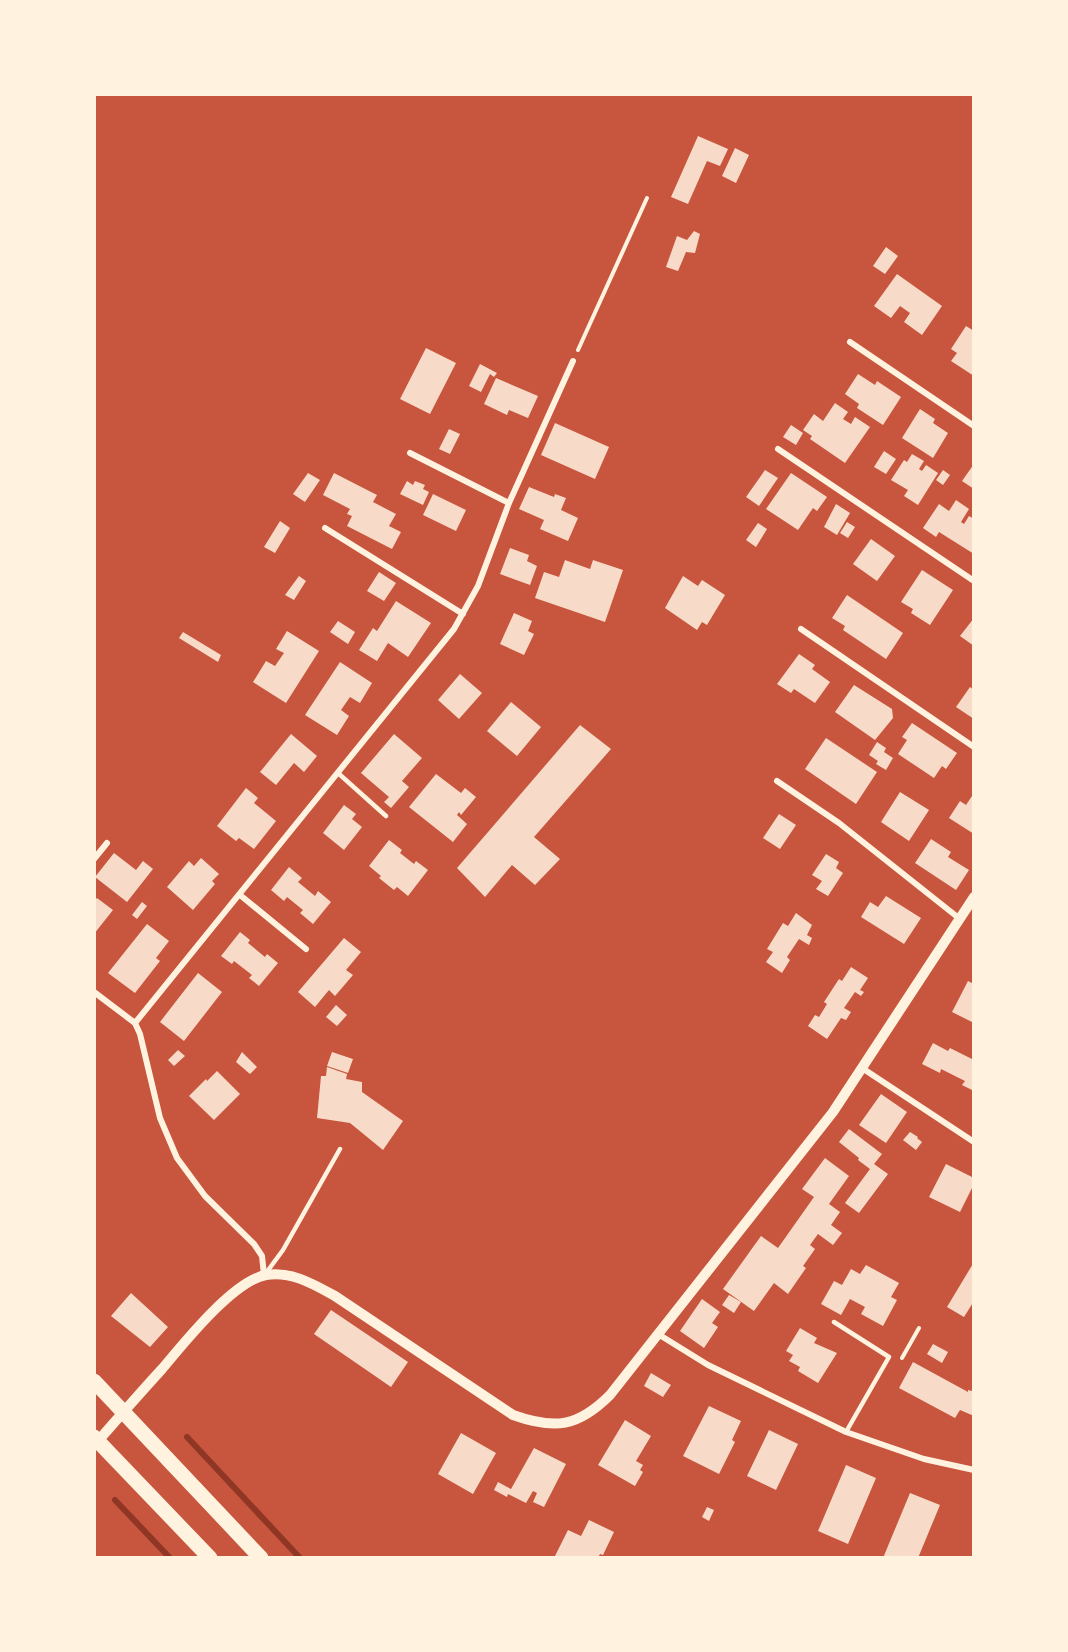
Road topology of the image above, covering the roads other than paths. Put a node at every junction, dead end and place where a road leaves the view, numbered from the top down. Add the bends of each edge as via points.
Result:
1 (850, 342) dead end
2 (573, 362) road end
3 (974, 426) edge
4 (778, 449) dead end
5 (410, 453) dead end
6 (509, 503) junction
7 (325, 528) dead end
8 (974, 581) edge
9 (463, 615) junction
10 (801, 629) dead end
11 (974, 747) edge
12 (338, 773) junction
13 (777, 781) dead end
14 (386, 816) dead end
15 (107, 843) dead end
16 (94, 859) edge
17 (240, 895) junction
18 (974, 897) edge
19 (960, 919) junction
20 (306, 949) dead end
21 (94, 992) edge
22 (135, 1023) junction
23 (862, 1068) junction
24 (974, 1142) edge
25 (340, 1149) dead end
26 (264, 1275) junction
27 (834, 1322) dead end
28 (658, 1334) junction
29 (94, 1381) edge
30 (124, 1411) junction
31 (846, 1432) junction
32 (96, 1441) edge
33 (974, 1470) edge
34 (210, 1557) edge
35 (261, 1557) edge

1 - 3 street
2 - 6 street
4 - 8 street
5 - 6 street
6 - 9 street
7 - 9 street
9 - 12 street
10 - 11 street
12 - 14 lane
12 - 17 street
13 - 19 street
15 - 16 street
17 - 20 street
17 - 22 street
18 - 19 street
19 - 23 street
21 - 22 street
22 - 26 street via 160,1118 177,1158 205,1196 254,1244 262,1256
23 - 24 street
23 - 28 street via 833,1112
25 - 26 lane via 283,1250
26 - 28 street via 281,1274 305,1280 335,1296 513,1415 533,1422 583,1418 610,1395
26 - 30 street via 248,1282 211,1313
27 - 31 lane via 889,1357
28 - 31 street via 708,1365
29 - 30 main road
30 - 32 street
30 - 35 main road
31 - 33 street via 924,1460
32 - 34 main road

